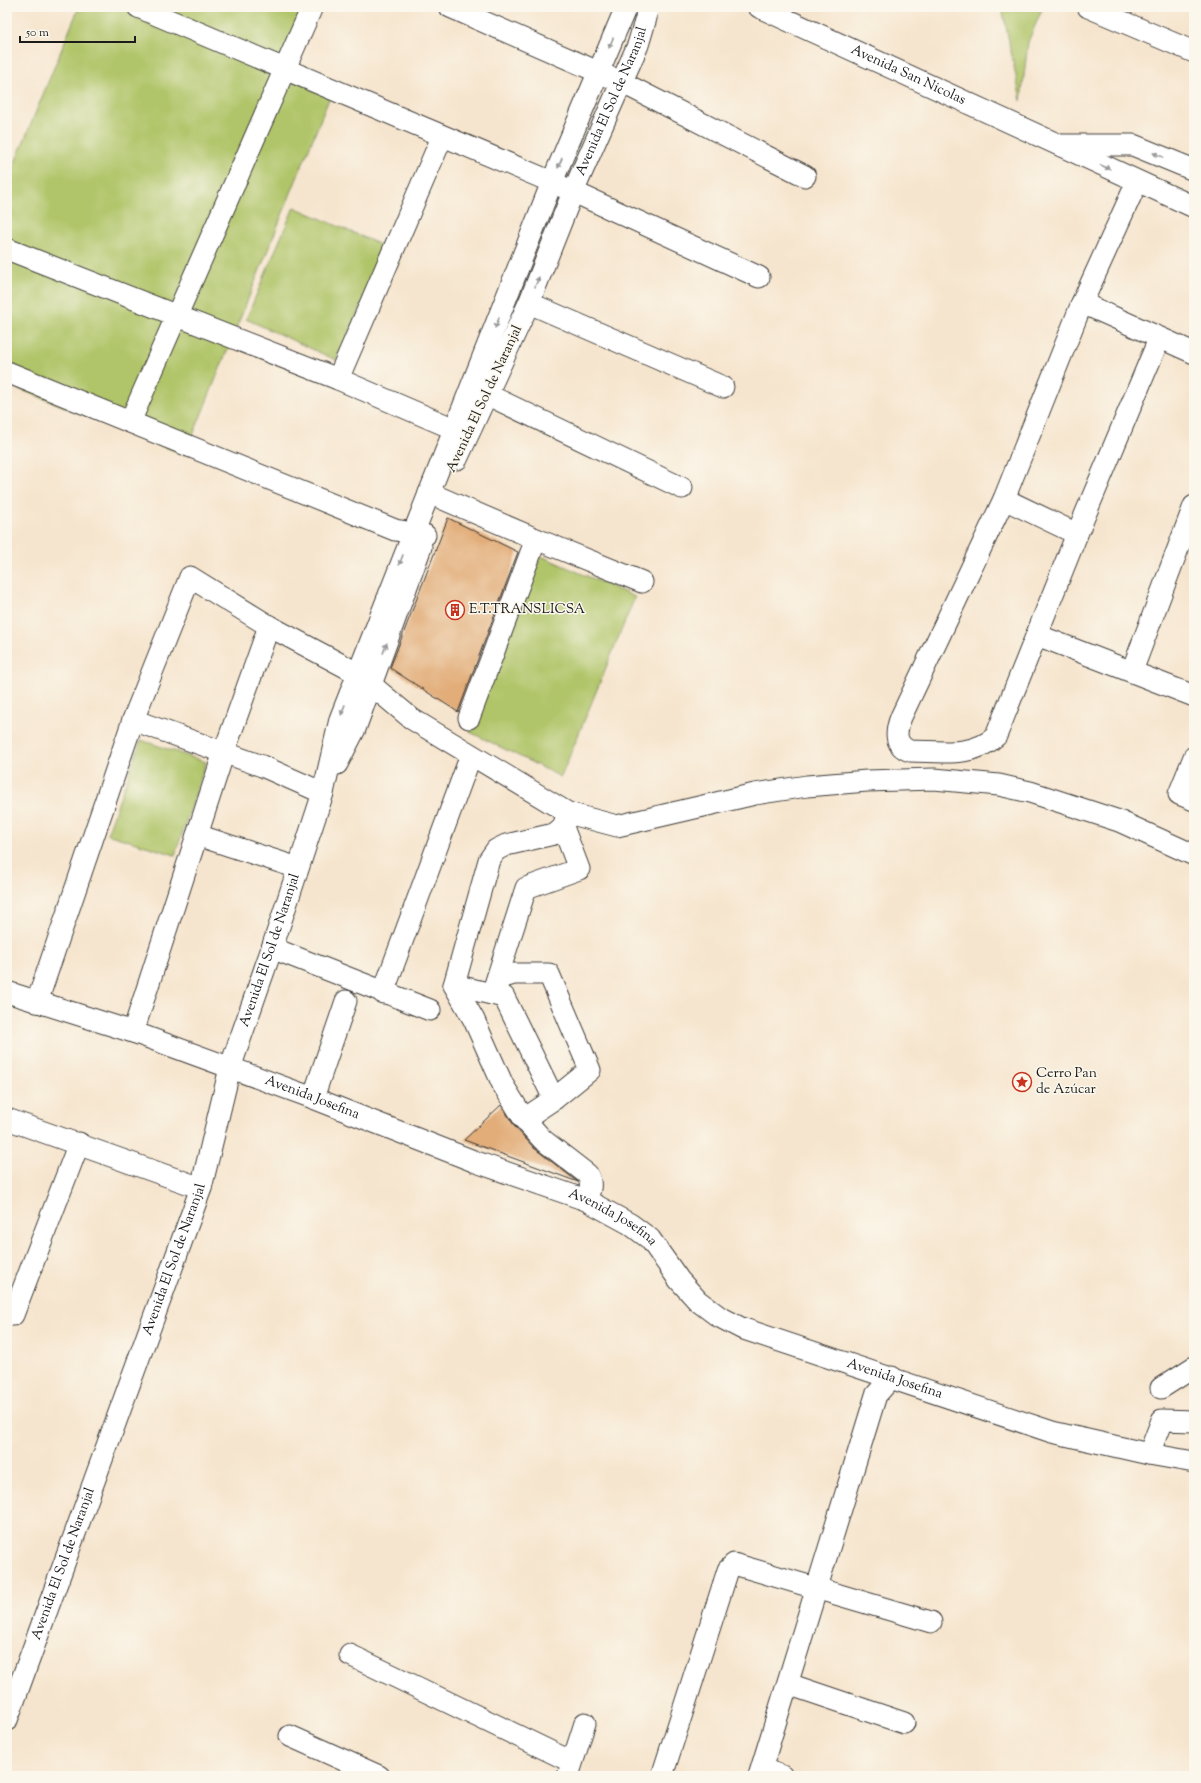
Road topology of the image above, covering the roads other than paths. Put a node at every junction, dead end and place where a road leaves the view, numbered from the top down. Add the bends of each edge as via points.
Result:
1 (138, 7) edge
2 (312, 7) edge
3 (450, 7) edge
4 (626, 7) edge
5 (647, 7) edge
6 (759, 7) edge
7 (1088, 7) edge
8 (1113, 12) edge
9 (1193, 48) edge
10 (285, 70) junction
11 (598, 72) junction
12 (621, 82) junction
13 (442, 137) junction
14 (1057, 144) junction
15 (1194, 170) edge
16 (805, 176) dead end
17 (552, 182) junction
18 (1137, 182) junction
19 (573, 192) junction
20 (1194, 207) edge
21 (7, 249) edge
22 (759, 277) dead end
23 (529, 303) junction
24 (1082, 303) junction
25 (177, 316) junction
26 (1159, 339) junction
27 (1194, 353) edge
28 (7, 372) edge
29 (338, 379) junction
30 (723, 387) dead end
31 (486, 394) junction
32 (130, 422) junction
33 (460, 431) junction
34 (682, 488) dead end
35 (435, 495) junction
36 (1004, 499) junction
37 (1194, 506) edge
38 (419, 534) junction
39 (1077, 534) junction
40 (536, 539) junction
41 (642, 582) dead end
42 (269, 626) junction
43 (1037, 635) junction
44 (1132, 671) junction
45 (364, 679) junction
46 (1194, 696) edge
47 (469, 718) dead end
48 (133, 720) junction
49 (224, 752) junction
50 (471, 755) junction
51 (1194, 757) edge
52 (323, 793) junction
53 (1194, 800) edge
54 (565, 820) junction
55 (197, 835) junction
56 (1194, 855) edge
57 (298, 868) junction
58 (272, 948) junction
59 (454, 985) junction
60 (494, 987) junction
61 (7, 992) edge
62 (383, 993) junction
63 (346, 1001) dead end
64 (37, 1002) junction
65 (430, 1010) dead end
66 (133, 1032) junction
67 (230, 1068) junction
68 (313, 1098) junction
69 (554, 1099) junction
70 (7, 1119) edge
71 (524, 1119) junction
72 (79, 1143) junction
73 (201, 1188) junction
74 (586, 1200) junction
75 (13, 1315) dead end
76 (1194, 1367) edge
77 (892, 1378) junction
78 (1161, 1388) dead end
79 (1194, 1421) edge
80 (1149, 1454) junction
81 (1194, 1462) edge
82 (817, 1588) junction
83 (931, 1622) dead end
84 (350, 1655) dead end
85 (788, 1684) junction
86 (7, 1720) edge
87 (585, 1723) dead end
88 (904, 1724) dead end
89 (290, 1736) dead end
90 (570, 1769) edge
91 (760, 1772) edge
92 (379, 1776) edge
93 (662, 1776) edge
94 (782, 1776) edge

1 - 10 street
2 - 10 street
3 - 11 street
4 -> 11 street, Avenida El Sol de Naranjal
5 - 12 street, Avenida El Sol de Naranjal via 638,45
6 - 14 street, Avenida San Nicolas
7 - 8 street
8 - 9 street
10 - 13 street
10 - 25 street
11 - 12 street
11 -> 17 street, Avenida El Sol de Naranjal
12 - 16 street
12 - 19 street, Avenida El Sol de Naranjal
13 - 17 street
13 - 29 street
15 -> 14 street, Avenida San Nicolas via 1133,145
14 -> 18 street, Avenida San Nicolas
17 - 19 street
17 -> 33 street, Avenida El Sol de Naranjal
18 - 20 street, Avenida San Nicolas
18 - 24 street
19 - 22 street
23 -> 19 street, Avenida El Sol de Naranjal
21 - 25 street
23 - 30 street
23 - 31 street, Avenida El Sol de Naranjal
24 - 26 street
24 - 36 street
25 - 29 street
25 - 32 street
26 - 27 street
26 - 39 street
28 - 32 street
29 - 33 street
31 - 33 street, Avenida El Sol de Naranjal
31 - 34 street
32 - 38 street via 395,530
33 - 35 street, Avenida El Sol de Naranjal
35 - 38 street, Avenida El Sol de Naranjal
35 - 40 street
36 - 39 street
36 - 43 street via 901,717 896,730 902,748 910,751 952,752 972,750 987,744 996,736
37 - 44 street
38 - 45 street, Avenida El Sol de Naranjal
39 - 43 street
40 - 41 street
40 - 47 street
42 - 45 street
42 - 48 street via 190,577
42 - 49 street
43 - 44 street
44 - 46 street
45 - 50 street via 412,720
45 - 52 street, Avenida El Sol de Naranjal via 340,719
48 - 49 street
48 - 64 street
49 - 52 street
49 - 55 street
50 - 54 street
50 - 62 street
51 - 53 street via 1179,794
52 - 57 street, Avenida El Sol de Naranjal
54 - 56 street via 617,826 755,794 807,786 934,779 999,785 1030,792 1119,821
54 - 59 street via 554,834 506,845 496,850 489,860
54 - 60 street via 579,869 526,888
55 - 57 street
55 - 66 street
57 - 58 street, Avenida El Sol de Naranjal
58 - 62 street
58 - 67 street, Avenida El Sol de Naranjal
59 - 60 street
59 - 71 street via 474,1020 503,1085
60 - 69 street via 504,997
60 - 69 street via 514,974 549,974 590,1070
61 - 64 street, Avenida Josefina
62 - 65 street
63 - 68 street
64 - 66 street, Avenida Josefina
66 - 67 street, Avenida Josefina
67 - 68 street, Avenida Josefina
67 - 73 street, Avenida El Sol de Naranjal
68 - 74 street, Avenida Josefina via 476,1162
69 - 71 street
70 - 72 street
71 - 74 street via 544,1140 587,1174 591,1186
72 - 73 street
72 - 75 street
73 - 86 street, Avenida El Sol de Naranjal
74 - 77 street, Avenida Josefina via 630,1224 650,1239 693,1296 729,1323
76 - 78 street
77 - 80 street, Avenida Josefina via 1052,1432
77 - 82 street via 876,1395
79 - 80 street via 1162,1420
80 - 81 street, Avenida Josefina
82 - 83 street
82 - 85 street
82 - 93 street via 734,1564 728,1570
84 - 90 street
85 - 88 street
85 - 91 street
87 - 90 street
89 - 92 street
91 - 94 street

